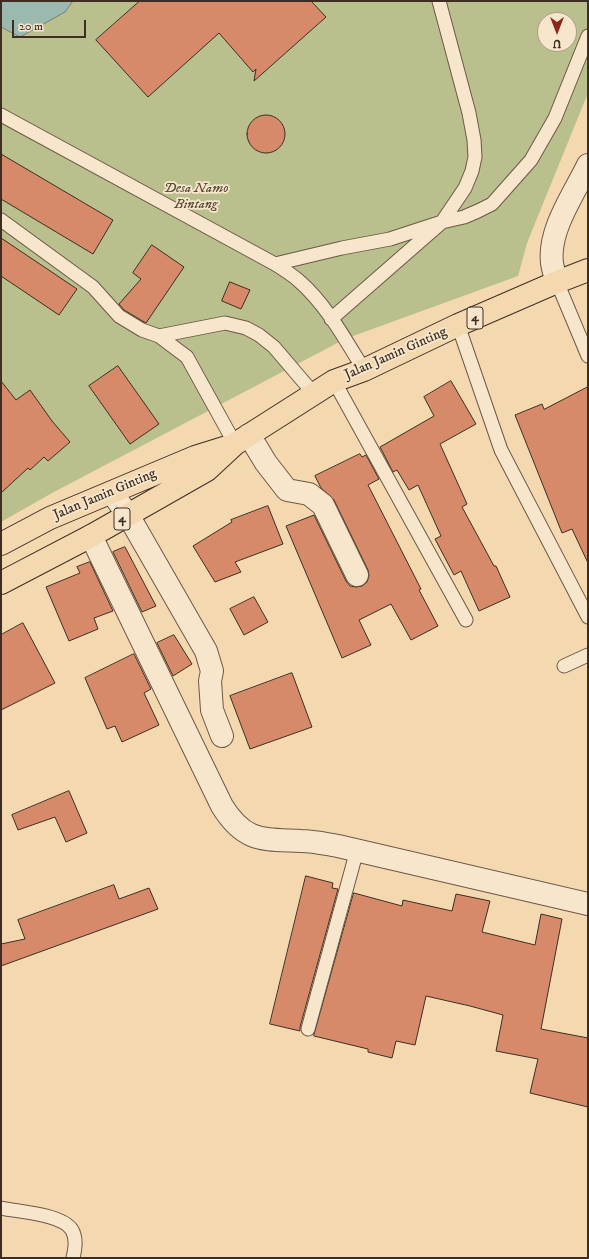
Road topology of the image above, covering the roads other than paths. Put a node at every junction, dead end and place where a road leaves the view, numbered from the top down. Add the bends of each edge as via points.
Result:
1 (439, 1) edge
2 (588, 36) edge
3 (1, 115) edge
4 (588, 165) edge
5 (1, 220) edge
6 (442, 222) junction
7 (275, 264) junction
8 (588, 270) edge
9 (557, 282) junction
10 (331, 319) junction
11 (458, 325) junction
12 (159, 336) junction
13 (588, 356) edge
14 (364, 370) junction
15 (334, 381) junction
16 (314, 394) junction
17 (242, 440) junction
18 (112, 493) junction
19 (128, 515) junction
20 (91, 536) junction
21 (1, 544) edge
22 (358, 575) dead end
23 (1, 583) edge
24 (588, 617) edge
25 (466, 620) dead end
26 (588, 655) edge
27 (564, 666) dead end
28 (222, 736) dead end
29 (357, 850) junction
30 (588, 904) edge
31 (308, 1029) dead end
32 (1, 1208) edge
33 (73, 1258) edge

1 - 6 lane via 469,113 475,157 465,188
2 - 6 lane via 555,118 531,160 492,204 464,217
3 - 7 lane
4 - 9 street via 555,232 552,263
5 - 12 lane via 93,287 119,316 142,330
6 - 7 lane via 390,239
6 - 10 lane
7 - 10 lane via 298,280
8 - 9 highway, Jalan Jamin Ginting / 4
9 - 11 highway, Jalan Jamin Ginting / 4
9 - 13 lane
10 - 14 lane
11 - 14 highway, Jalan Jamin Ginting / 4
11 - 24 lane via 501,450
12 - 16 lane via 225,323 246,328 274,347
12 - 17 lane via 187,357
14 - 15 highway, Jalan Jamin Ginting / 4
15 - 16 highway, Jalan Jamin Ginting / 4
15 - 25 lane
16 - 17 highway, Jalan Jamin Ginting / 4
17 - 18 highway, Jalan Jamin Ginting / 4 via 195,457
17 - 19 highway, Jalan Jamin Ginting / 4 via 207,470
17 - 22 street via 266,463 287,490 309,494 323,505
18 - 19 street
18 - 21 highway, Jalan Jamin Ginting / 4 via 50,518
19 - 20 highway, Jalan Jamin Ginting / 4
19 - 28 street via 206,651 212,671 212,710
20 - 23 highway, Jalan Jamin Ginting / 4
20 - 29 street via 229,818 248,834 267,840 302,840
26 - 27 lane
29 - 30 street
29 - 31 lane
32 - 33 lane via 64,1222 72,1230 75,1238

